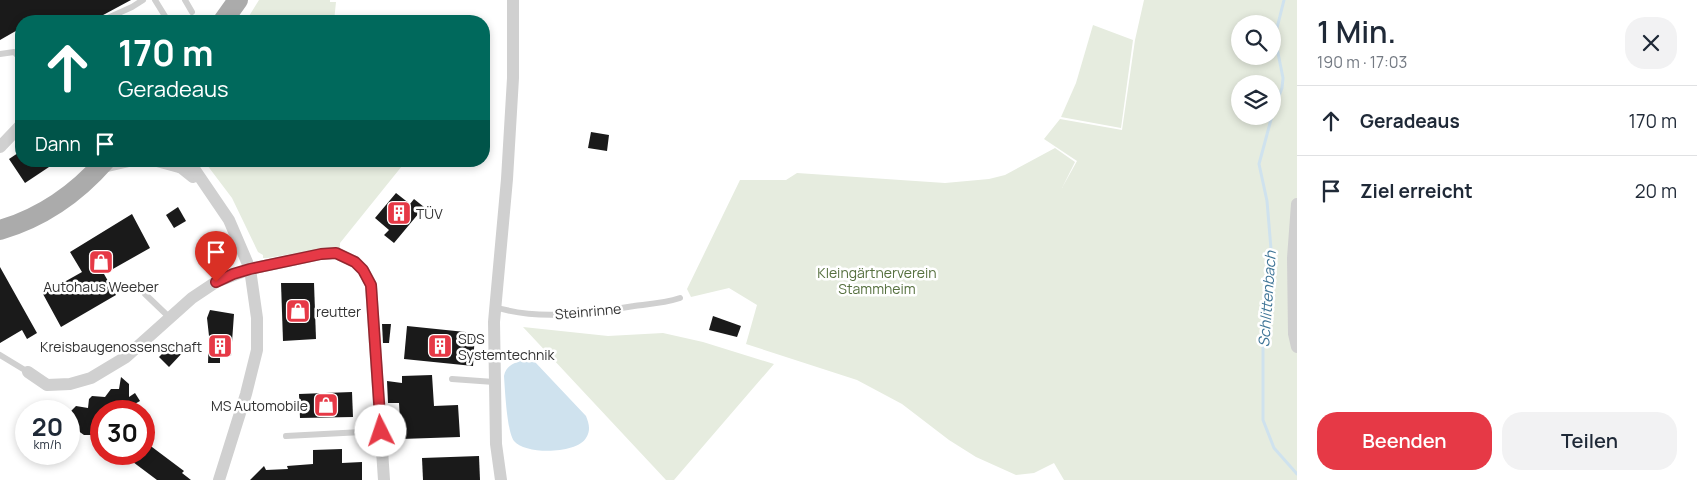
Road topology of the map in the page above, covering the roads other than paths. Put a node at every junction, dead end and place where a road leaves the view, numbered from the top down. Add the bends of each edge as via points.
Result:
1 (144, 0) edge
2 (155, 0) edge
3 (184, 0) edge
4 (238, 0) edge
5 (513, 0) edge
6 (192, 12) dead end
7 (114, 15) edge
8 (164, 15) edge
9 (227, 15) edge
10 (15, 53) edge
11 (0, 54) edge
12 (15, 131) edge
13 (0, 147) edge
14 (100, 167) edge
15 (188, 167) edge
16 (1297, 204) edge
17 (0, 230) edge
18 (250, 269) junction
19 (145, 294) dead end
20 (680, 298) dead end
21 (495, 307) junction
22 (169, 318) junction
23 (1297, 347) edge
24 (0, 354) edge
25 (28, 372) joint
26 (452, 379) dead end
27 (494, 382) junction
28 (381, 431) junction
29 (286, 436) dead end
30 (219, 480) edge
31 (384, 480) edge
32 (502, 480) edge

1 - 7 lane
2 - 8 lane
3 - 6 lane
4 - 9 main road
5 - 21 street via 513,78
10 - 11 lane
12 - 13 street
14 - 17 main road via 56,205 18,225
15 - 18 street via 195,170 230,220
16 - 23 street via 1293,258
18 - 22 street via 216,282
18 - 28 street via 336,253 355,262 363,270 371,285
18 - 30 street via 257,318 257,350
19 - 22 lane
20 - 21 lane, Steinrinne via 601,312 546,314
21 - 27 street
22 - 25 street via 126,357 91,378 70,384 47,384
24 - 25 lane
26 - 27 lane
27 - 32 street via 496,444
28 - 29 lane
28 - 31 street

